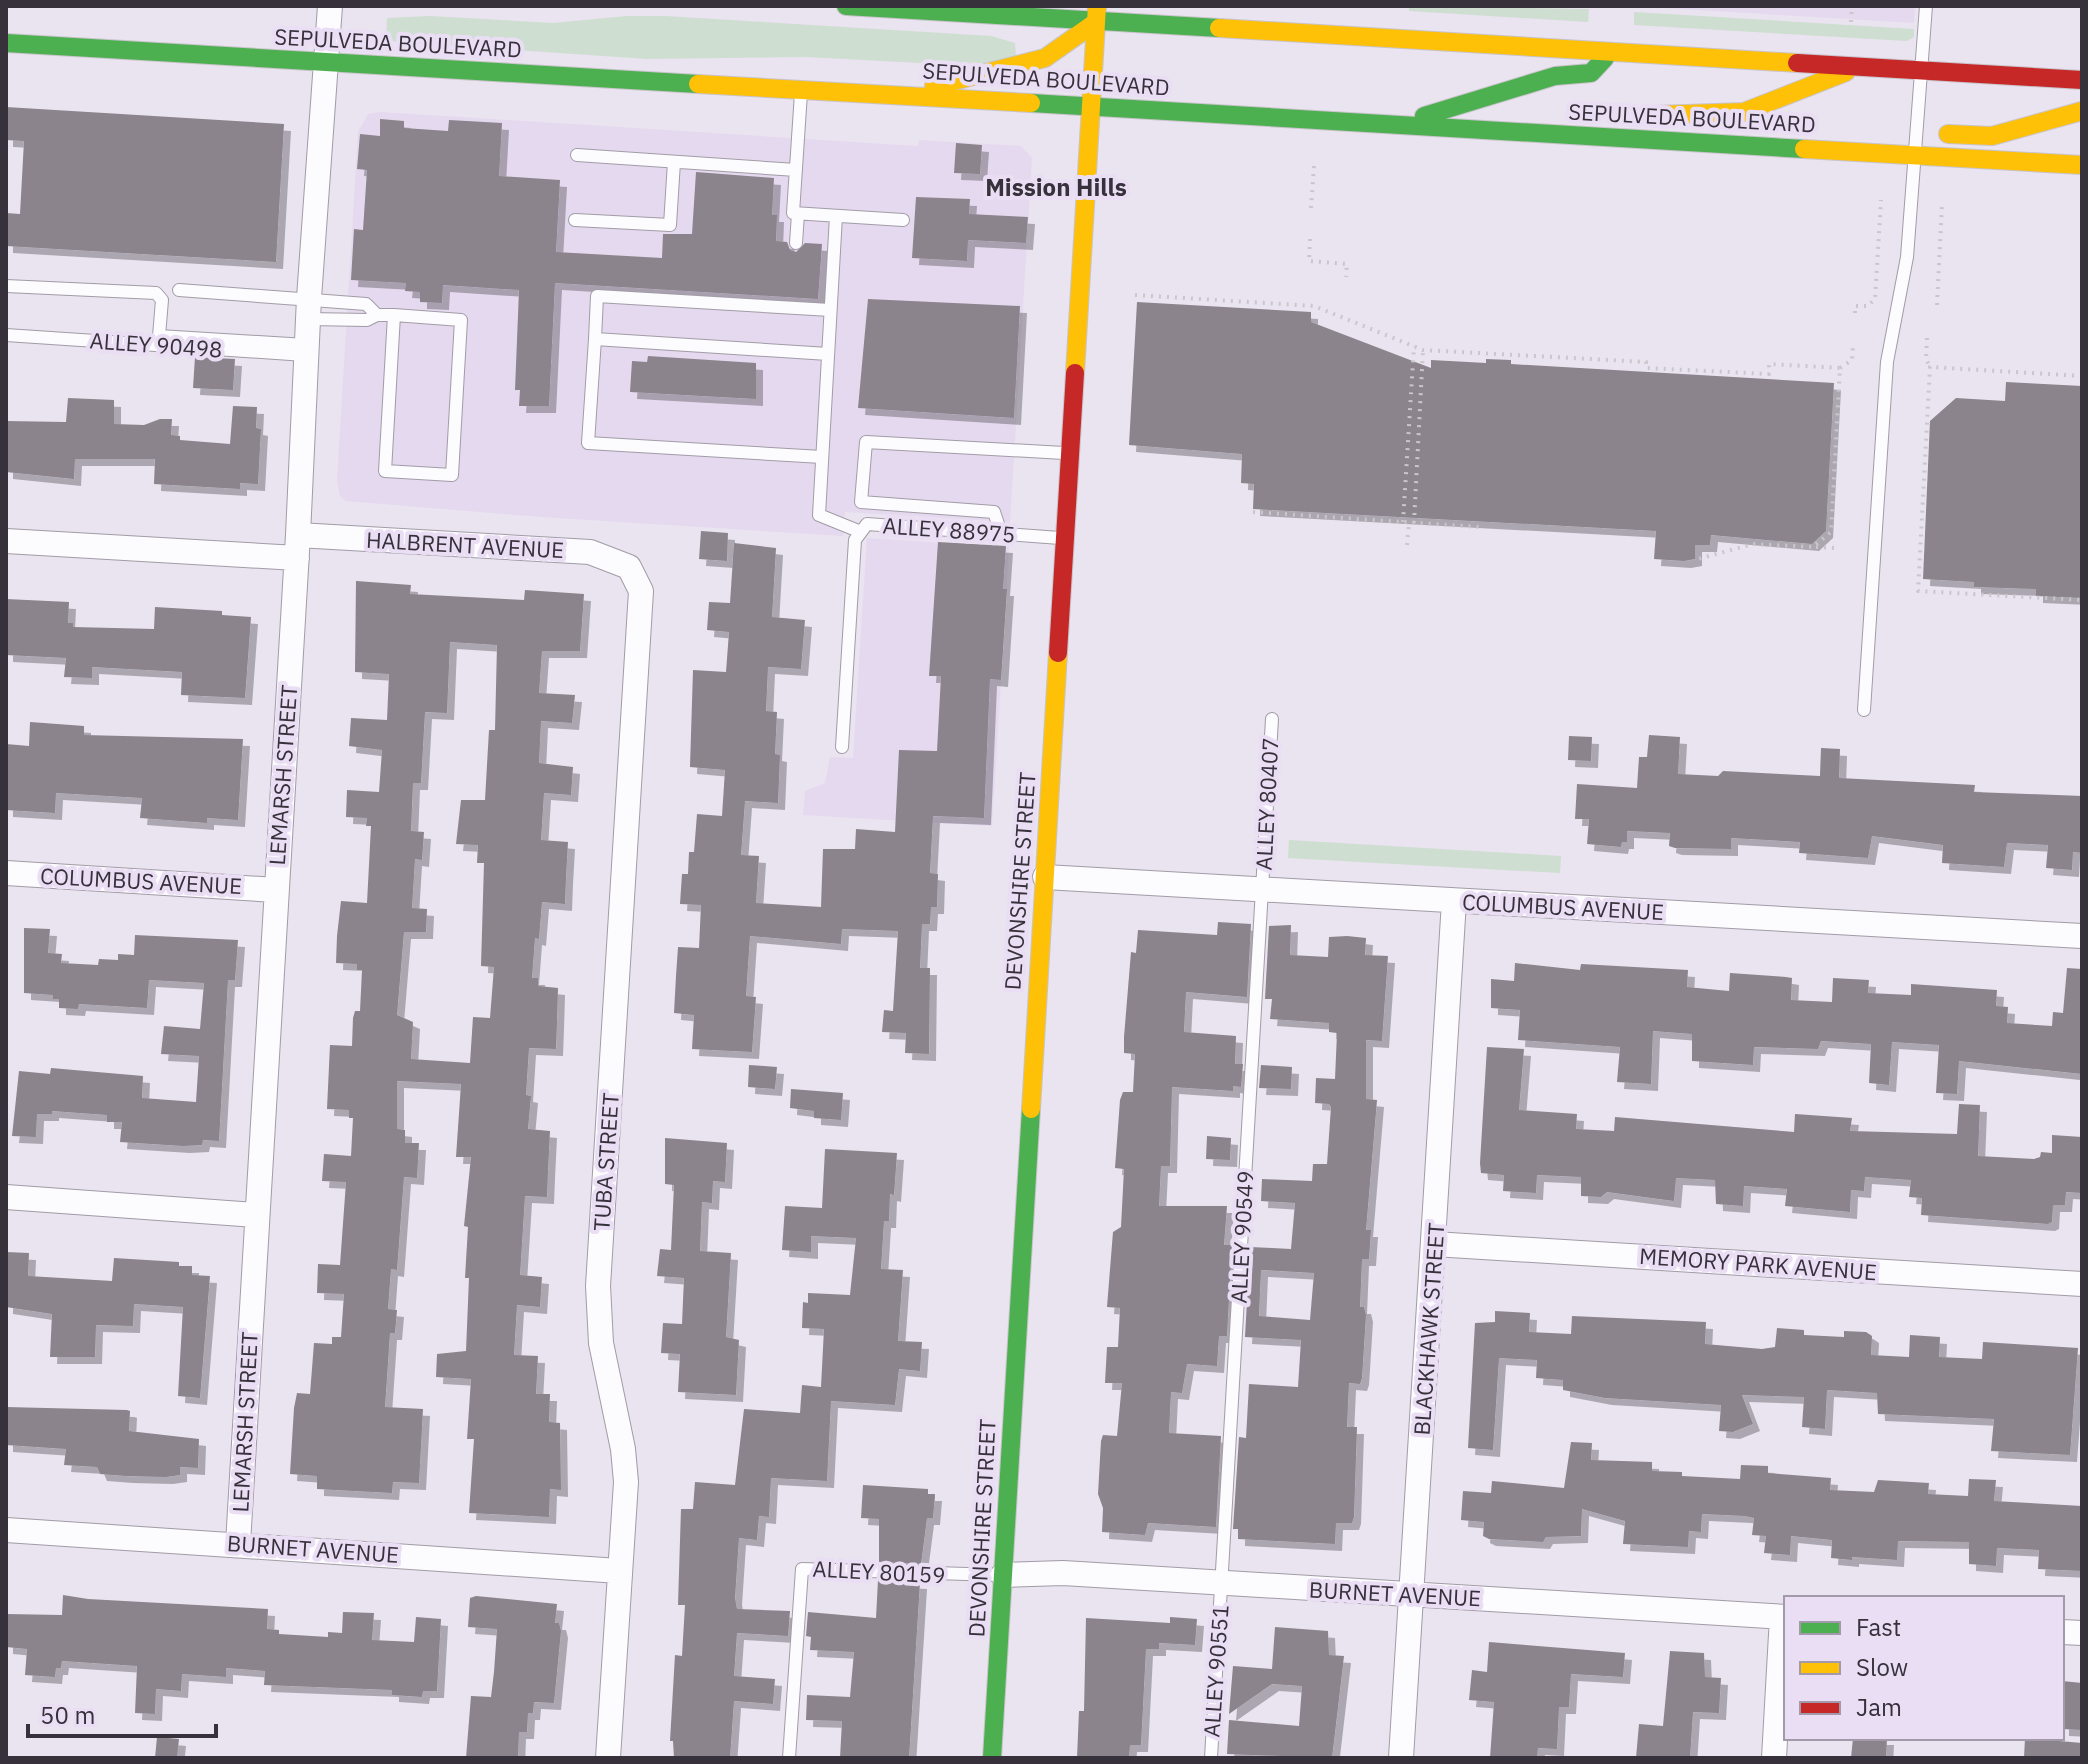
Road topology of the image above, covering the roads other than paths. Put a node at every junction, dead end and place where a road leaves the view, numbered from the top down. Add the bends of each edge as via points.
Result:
1 (330, 6) edge
2 (846, 6) edge
3 (1926, 6) edge
4 (1096, 14) edge
5 (6, 43) edge
6 (1610, 52) junction
7 (326, 63) junction
8 (1858, 67) junction
9 (1922, 71) junction
10 (2082, 80) edge
11 (801, 90) junction
12 (1852, 91) dead end
13 (1902, 92) dead end
14 (903, 94) junction
15 (1092, 107) junction
16 (2082, 111) edge
17 (1398, 124) junction
18 (1606, 136) junction
19 (1706, 142) junction
20 (577, 155) dead end
21 (1916, 155) junction
22 (674, 162) junction
23 (2082, 165) edge
24 (796, 170) junction
25 (798, 214) junction
26 (836, 216) junction
27 (575, 220) dead end
28 (903, 220) dead end
29 (796, 243) dead end
30 (6, 286) edge
31 (179, 290) dead end
32 (308, 308) junction
33 (830, 310) junction
34 (377, 315) junction
35 (394, 315) junction
36 (6, 335) edge
37 (595, 339) junction
38 (306, 350) junction
39 (828, 354) junction
40 (1071, 453) junction
41 (822, 457) junction
42 (861, 532) junction
43 (1001, 533) junction
44 (1066, 539) junction
45 (6, 541) edge
46 (298, 547) junction
47 (629, 567) joint
48 (1864, 710) dead end
49 (1272, 719) dead end
50 (842, 747) dead end
51 (6, 873) edge
52 (1045, 877) junction
53 (1262, 889) junction
54 (276, 890) junction
55 (1454, 901) junction
56 (2082, 936) edge
57 (6, 1197) edge
58 (256, 1215) junction
59 (1434, 1244) junction
60 (2082, 1284) edge
61 (6, 1530) edge
62 (238, 1544) junction
63 (619, 1571) junction
64 (1003, 1575) junction
65 (1222, 1584) junction
66 (1412, 1595) junction
67 (1784, 1617) edge
68 (608, 1758) edge
69 (789, 1758) edge
70 (992, 1758) edge
71 (1211, 1758) edge
72 (1401, 1758) edge
73 (1774, 1758) edge

1 - 7 street, LEMARSH STREET
2 - 4 main road
3 - 9 lane
4 - 6 main road
4 - 14 main road via 1045,58
4 - 15 main road, DEVONSHIRE STREET
5 - 7 main road, SEPULVEDA BOULEVARD
6 - 8 main road
6 - 17 main road via 1591,73 1555,76
7 - 11 main road, SEPULVEDA BOULEVARD
7 - 32 street, LEMARSH STREET
8 - 9 main road
8 - 18 main road via 1744,112 1649,115
9 - 10 main road
9 - 13 main road
9 - 21 lane
11 - 14 main road, SEPULVEDA BOULEVARD
11 - 24 lane
12 - 19 main road
14 - 15 main road, SEPULVEDA BOULEVARD
15 - 17 main road, SEPULVEDA BOULEVARD
15 - 40 main road, DEVONSHIRE STREET
16 - 21 main road via 1992,136 1941,134 1926,141
17 - 18 main road, SEPULVEDA BOULEVARD
18 - 19 main road, SEPULVEDA BOULEVARD
19 - 21 main road, SEPULVEDA BOULEVARD
20 - 22 lane
21 - 23 main road, SEPULVEDA BOULEVARD
21 - 48 lane via 1907,257 1887,362
22 - 24 lane
22 - 27 lane via 670,225
24 - 25 lane via 793,213
25 - 26 lane
25 - 29 lane
26 - 28 lane
26 - 33 lane
30 - 38 lane via 156,293 162,300 159,336
31 - 32 lane
32 - 34 lane via 367,320
32 - 34 lane via 366,304
32 - 38 street, LEMARSH STREET
33 - 37 lane via 793,303 597,296
33 - 39 lane
34 - 35 lane
35 - 35 lane via 385,471 452,475 461,320
36 - 38 lane, ALLEY 90498
37 - 39 lane
37 - 41 lane via 588,443
38 - 46 street, LEMARSH STREET
39 - 41 lane
40 - 43 lane via 866,442 861,502 994,512
40 - 44 main road, DEVONSHIRE STREET
41 - 42 lane via 819,515
42 - 43 lane, ALLEY 88975 via 867,524
42 - 50 lane, ALLEY 88975 via 855,540
43 - 44 lane, ALLEY 88975
44 - 52 main road, DEVONSHIRE STREET
45 - 46 street, HALBRENT AVENUE
46 - 47 street, HALBRENT AVENUE via 590,552
46 - 54 street, LEMARSH STREET
47 - 63 street, TUBA STREET via 641,591 598,1286 601,1343 626,1482
49 - 53 lane, ALLEY 80407
51 - 54 street, COLUMBUS AVENUE
52 - 53 street, COLUMBUS AVENUE
52 - 64 main road, DEVONSHIRE STREET
53 - 55 street, COLUMBUS AVENUE
53 - 65 lane, ALLEY 90549
54 - 58 street, LEMARSH STREET
55 - 56 street, COLUMBUS AVENUE
55 - 59 street, BLACKHAWK STREET
57 - 58 street
58 - 62 street, LEMARSH STREET
59 - 60 street, MEMORY PARK AVENUE
59 - 66 street, BLACKHAWK STREET
61 - 62 street, BURNET AVENUE
62 - 63 street, BURNET AVENUE
63 - 68 street, TUBA STREET
64 - 65 street, BURNET AVENUE via 1063,1573
64 - 69 lane, ALLEY 80159 via 802,1569
64 - 70 main road, DEVONSHIRE STREET
65 - 66 street, BURNET AVENUE
65 - 71 lane, ALLEY 90551
66 - 67 street, BURNET AVENUE
66 - 72 street, BLACKHAWK STREET
67 - 73 street

